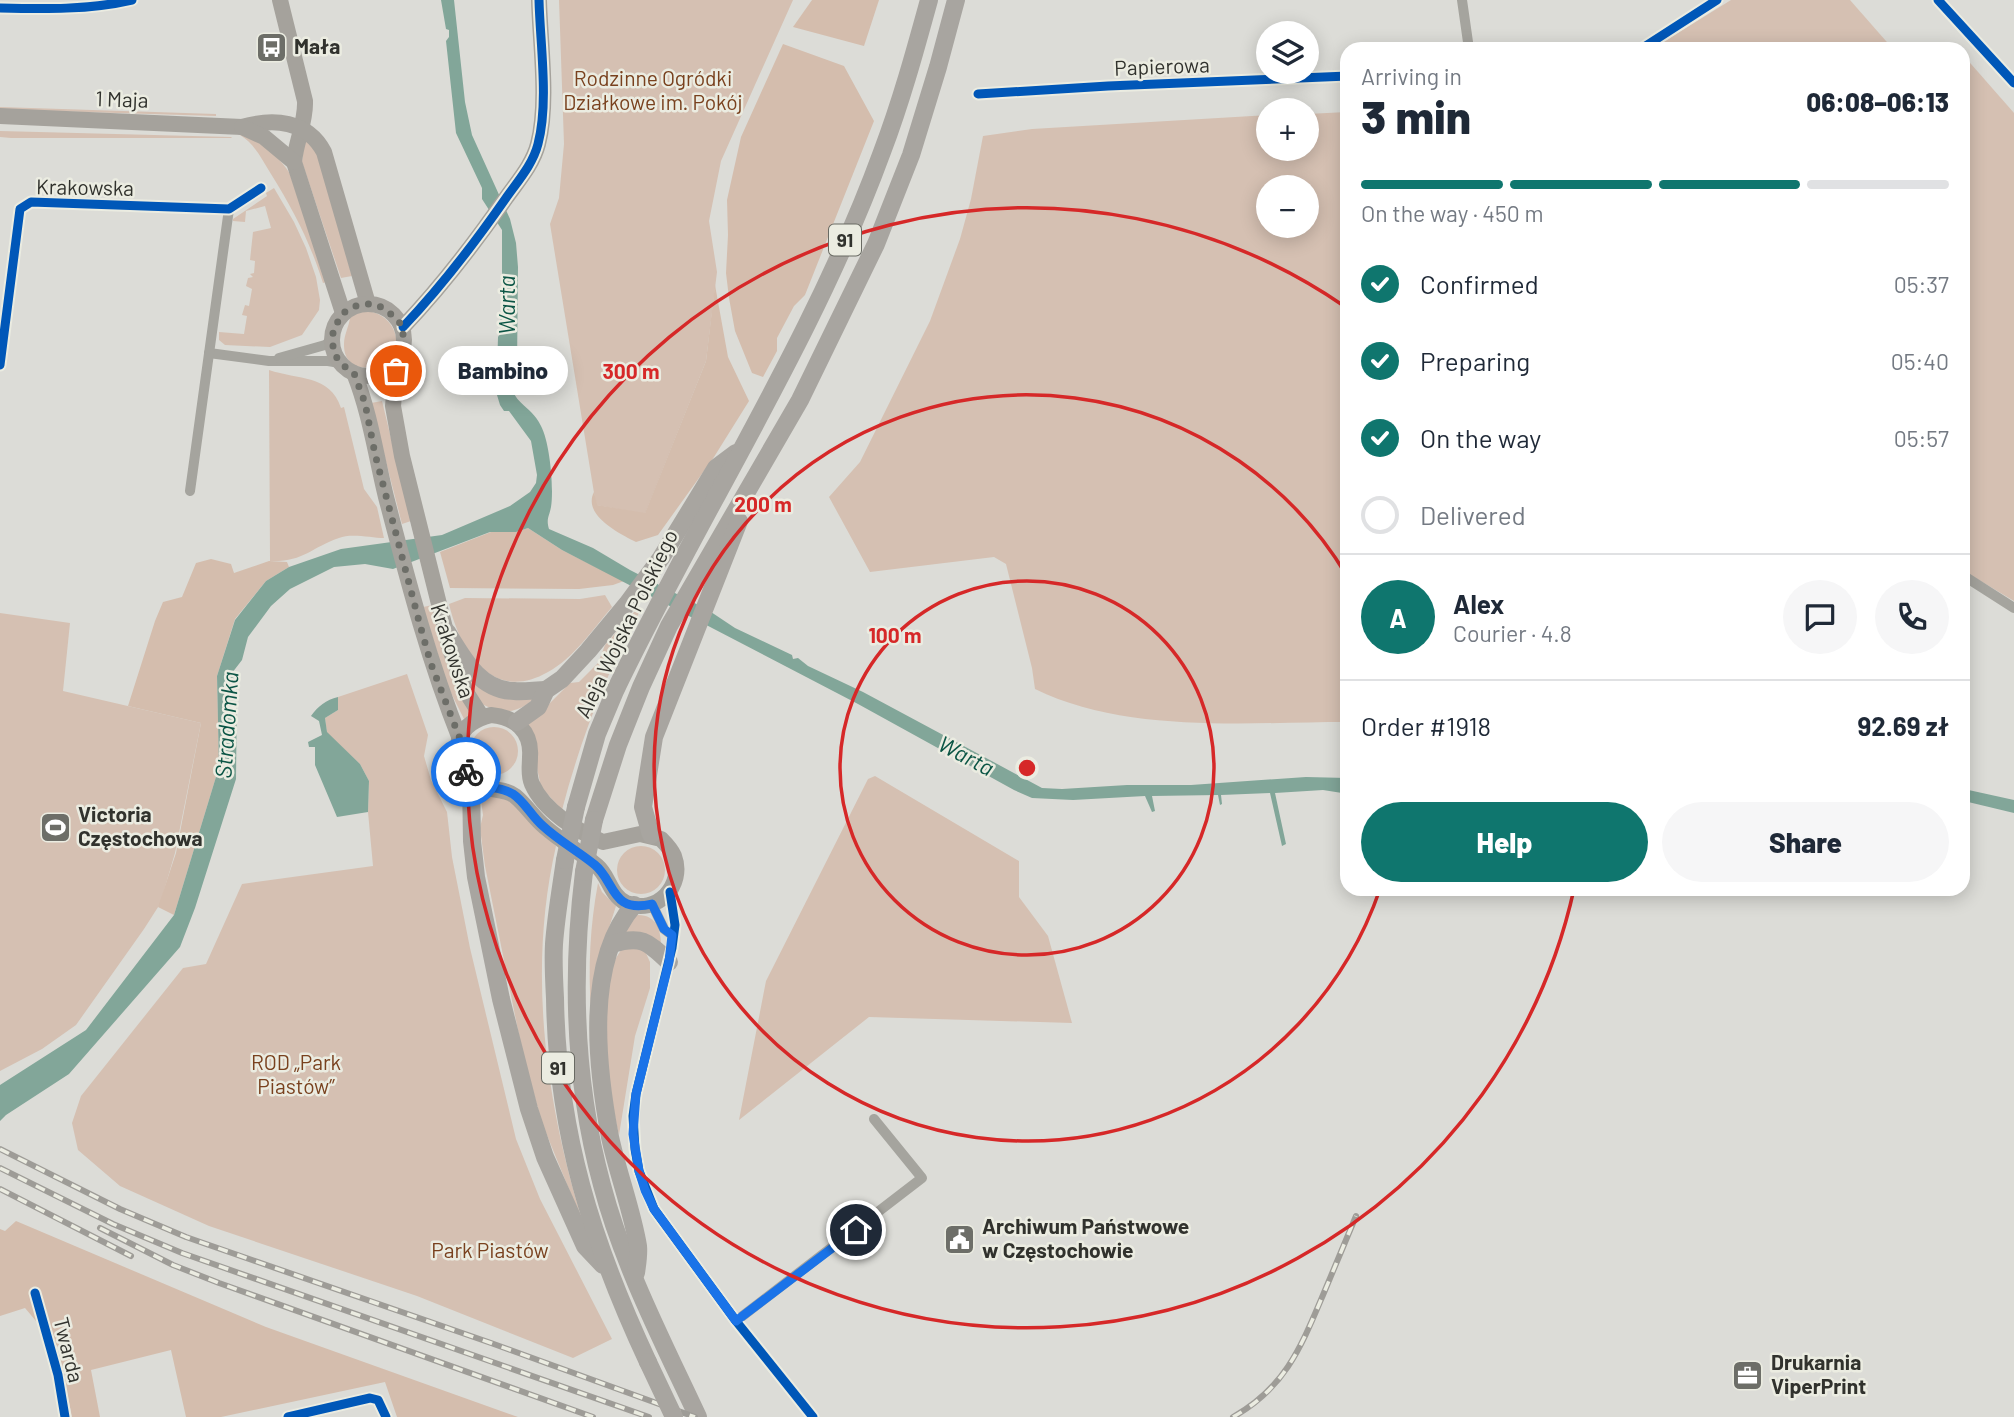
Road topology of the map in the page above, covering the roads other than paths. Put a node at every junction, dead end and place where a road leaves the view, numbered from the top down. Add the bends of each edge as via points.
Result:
1 (132, 0) edge
2 (280, 0) edge
3 (539, 0) edge
4 (929, 0) edge
5 (956, 0) edge
6 (1462, 0) edge
7 (1717, 0) edge
8 (1938, 0) edge
9 (0, 8) edge
10 (1468, 42) edge
11 (1652, 42) edge
12 (1340, 76) edge
13 (2014, 83) edge
14 (978, 94) dead end
15 (0, 116) edge
16 (242, 127) junction
17 (301, 127) junction
18 (294, 162) junction
19 (261, 188) dead end
20 (229, 209) junction
21 (368, 304) junction
22 (343, 313) junction
23 (403, 327) junction
24 (332, 340) junction
25 (209, 353) junction
26 (269, 361) junction
27 (397, 362) junction
28 (340, 363) junction
29 (0, 365) edge
30 (354, 373) junction
31 (742, 448) junction
32 (760, 467) junction
33 (190, 491) dead end
34 (1970, 580) edge
35 (2014, 608) edge
36 (447, 632) junction
37 (547, 690) junction
38 (482, 717) junction
39 (517, 722) junction
40 (460, 739) junction
41 (471, 780) junction
42 (651, 835) junction
43 (670, 892) junction
44 (643, 905) junction
45 (672, 935) junction
46 (612, 944) junction
47 (669, 962) junction
48 (874, 1119) dead end
49 (608, 1270) junction
50 (636, 1280) junction
51 (34, 1293) dead end
52 (736, 1321) junction
53 (65, 1417) edge
54 (288, 1417) edge
55 (386, 1417) edge
56 (674, 1417) edge
57 (698, 1417) edge
58 (813, 1417) edge

1 - 9 street via 82,7
2 - 17 main road via 304,93
3 - 23 main road via 543,109 538,146 472,247
4 - 31 main road, Aleja Wojska Polskiego / 91 via 882,152 829,275
5 - 32 main road, Aleja Wojska Polskiego / 91 via 919,130 876,244 800,400
6 - 10 street
7 - 11 street
8 - 13 street
12 - 14 street, Papierowa
15 - 16 main road, 1 Maja
16 - 17 main road, 1 Maja via 262,121
16 - 18 main road, 1 Maja via 264,137
17 - 18 main road
17 - 21 main road via 324,152
18 - 22 main road
19 - 20 street
20 - 25 street
20 - 29 street, Krakowska via 24,205
21 - 22 main road
21 - 23 main road via 387,310
22 - 24 main road
23 - 27 main road
24 - 26 street
24 - 28 main road
25 - 26 street
25 - 33 street
26 - 28 street
27 - 30 main road via 372,376
27 - 36 main road, Krakowska via 393,406
28 - 30 main road
30 - 40 main road, Krakowska via 431,664
31 - 37 main road via 716,468 627,604 588,652
31 - 49 main road, Aleja Wojska Polskiego / 91, bridge via 615,691 576,807 565,860 554,945 558,1076 579,1180
32 - 42 main road via 663,713 649,761 643,807
32 - 50 main road, Aleja Wojska Polskiego / 91, bridge via 669,625 623,733 594,820 584,872 576,964 582,1085 602,1187
34 - 35 street
36 - 37 main road via 483,681 512,691
36 - 38 main road, Krakowska via 459,677
37 - 39 main road via 538,706
38 - 39 main road via 504,716
38 - 40 main road via 466,727
39 - 42 main road via 530,747 531,782 550,808 603,842
40 - 41 main road, Krakowska via 458,755
41 - 44 main road via 513,794 543,826 597,866 624,902
41 - 49 main road via 476,877 528,1109 585,1246
42 - 43 main road via 661,839 674,857 676,875
43 - 44 main road
43 - 45 street
44 - 45 street
44 - 46 main road via 617,928
45 - 47 street
46 - 47 main road via 638,939
46 - 50 main road via 600,991 600,1068 610,1137 638,1248
47 - 52 street via 636,1094 633,1116 639,1171 654,1209
48 - 52 street via 922,1178
49 - 56 main road, Aleja Wojska Polskiego / 91, bridge
50 - 57 main road, Aleja Wojska Polskiego / 91
51 - 53 street, Twarda
52 - 58 street
54 - 55 street via 370,1398 378,1400

